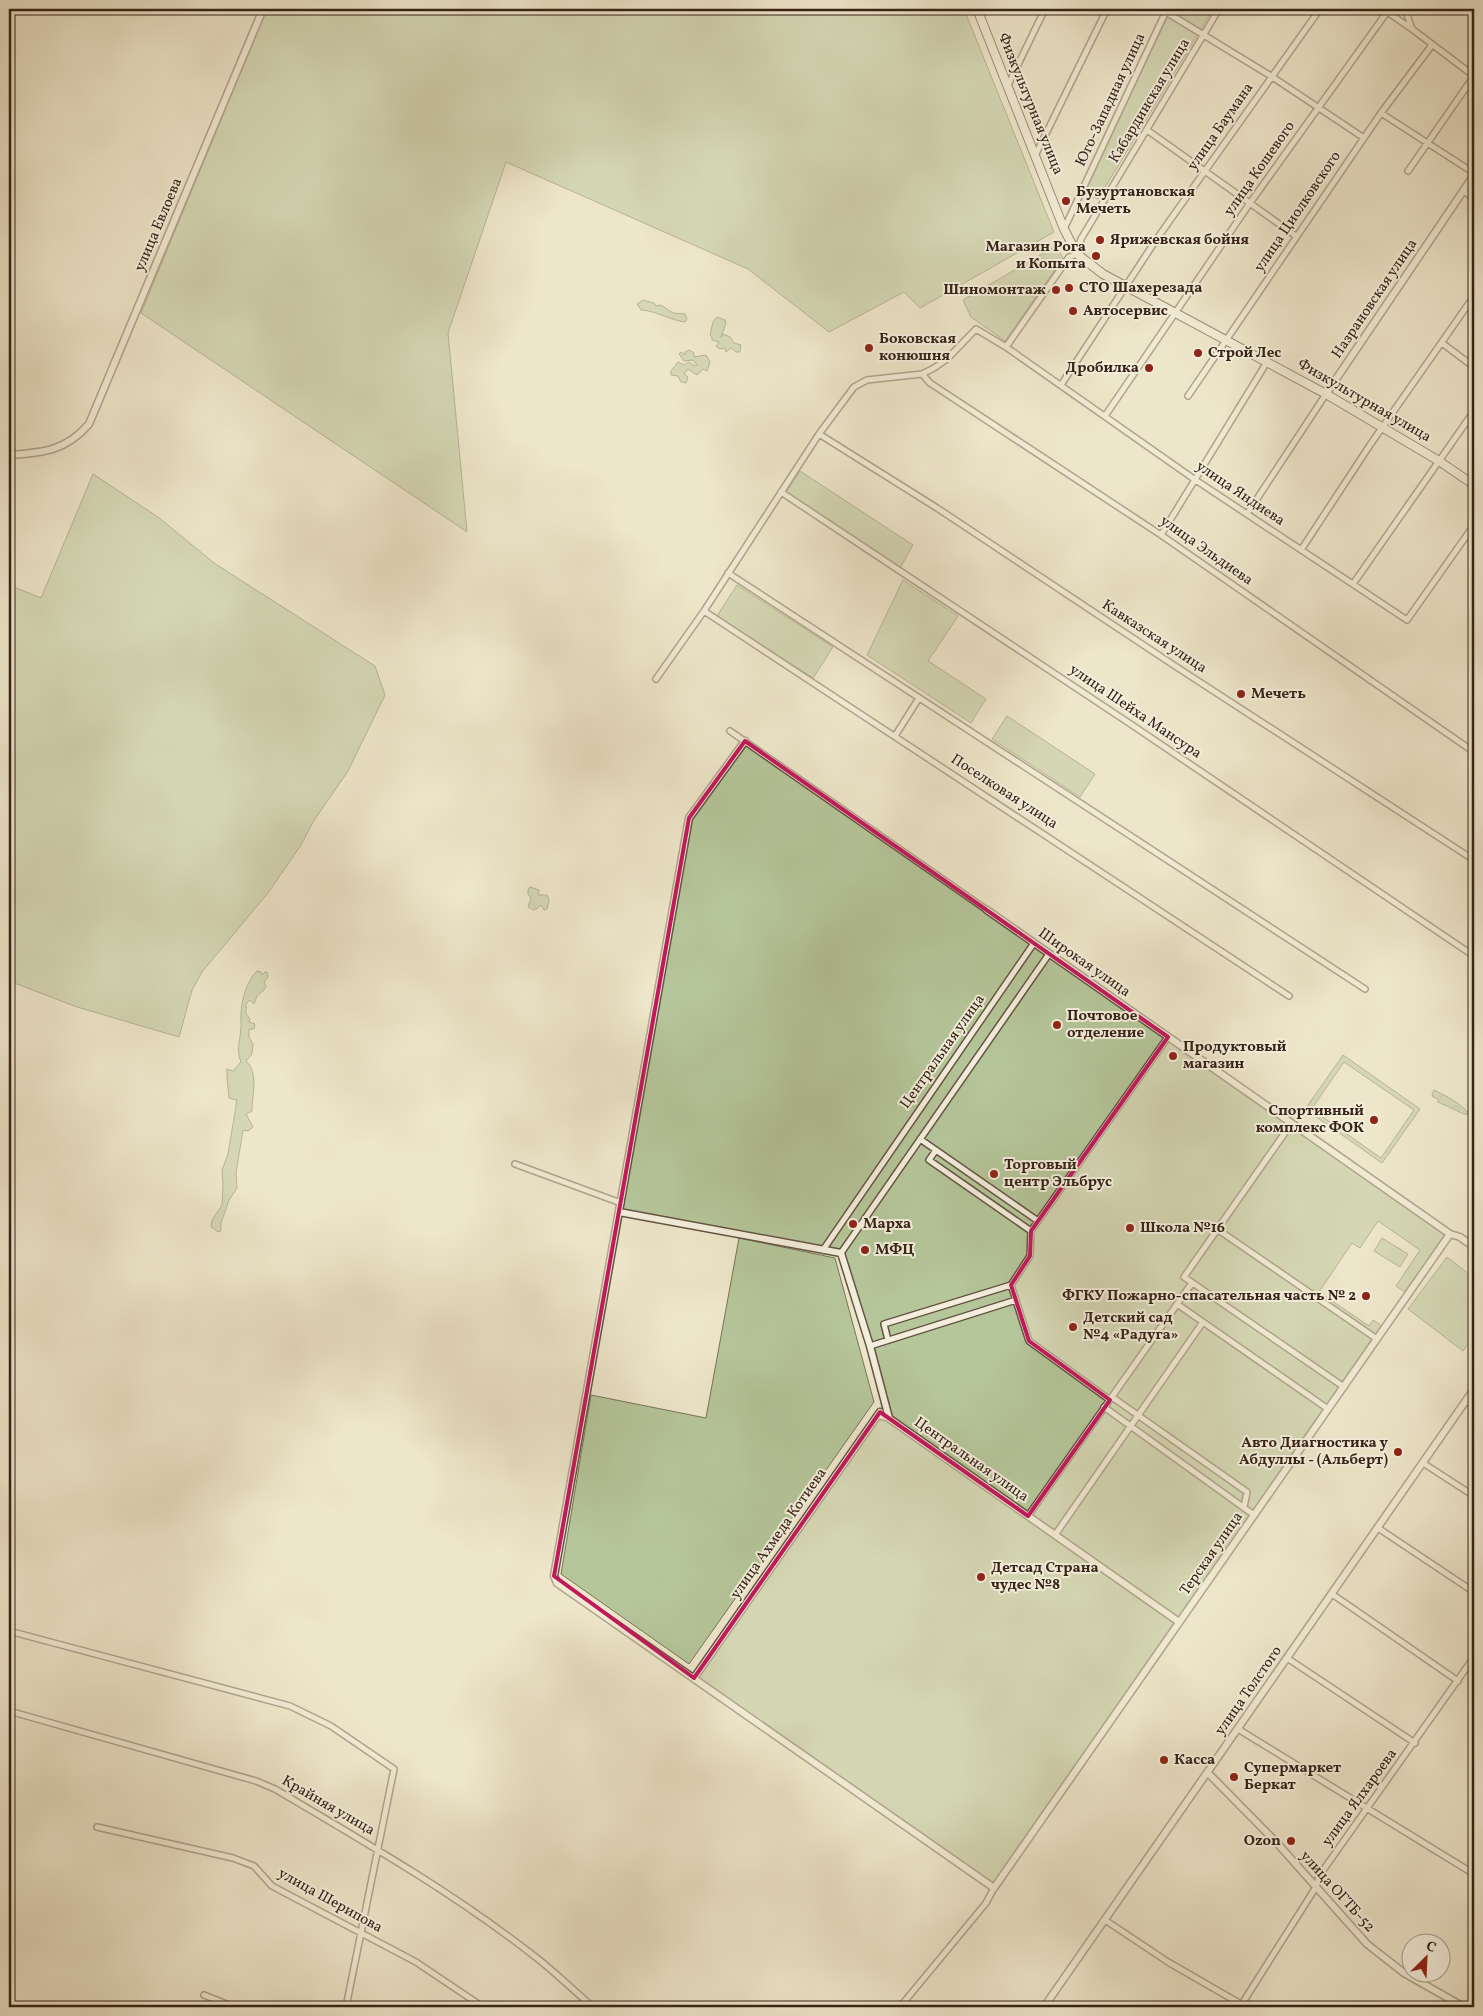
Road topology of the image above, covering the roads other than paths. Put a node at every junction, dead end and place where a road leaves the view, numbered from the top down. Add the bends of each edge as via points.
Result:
1 (263, 9) edge
2 (978, 9) edge
3 (1044, 9) edge
4 (1107, 9) edge
5 (1220, 9) edge
6 (1320, 9) edge
7 (1404, 9) edge
8 (1166, 10) edge
9 (1385, 10) edge
10 (1412, 28) junction
11 (1204, 34) junction
12 (1432, 44) junction
13 (1271, 76) junction
14 (1474, 76) edge
15 (1008, 86) junction
16 (1318, 108) junction
17 (1381, 113) junction
18 (1147, 130) junction
19 (1364, 138) junction
20 (1427, 143) junction
21 (1035, 156) junction
22 (1408, 171) dead end
23 (1205, 172) junction
24 (1474, 174) edge
25 (1463, 191) junction
26 (1474, 198) edge
27 (1250, 203) junction
28 (1064, 229) junction
29 (1296, 236) junction
30 (1077, 254) junction
31 (1125, 287) junction
32 (1474, 296) edge
33 (1175, 314) junction
34 (1226, 341) junction
35 (1442, 343) junction
36 (1006, 348) junction
37 (1267, 362) junction
38 (1474, 367) edge
39 (922, 374) junction
40 (1061, 385) junction
41 (1326, 394) junction
42 (1188, 396) dead end
43 (1474, 411) edge
44 (1105, 416) junction
45 (1383, 428) junction
46 (819, 434) junction
47 (9, 455) edge
48 (1439, 461) junction
49 (1194, 479) junction
50 (1474, 485) edge
51 (781, 492) junction
52 (1246, 514) junction
53 (1474, 525) edge
54 (1161, 535) junction
55 (1301, 550) junction
56 (728, 573) junction
57 (1353, 584) junction
58 (704, 612) junction
59 (656, 679) dead end
60 (919, 698) junction
61 (730, 731) dead end
62 (895, 736) junction
63 (745, 741) junction
64 (1474, 752) edge
65 (1474, 860) edge
66 (987, 910) joint
67 (1034, 943) junction
68 (1049, 954) junction
69 (1474, 956) edge
70 (1366, 989) dead end
71 (1289, 996) dead end
72 (1168, 1038) junction
73 (1291, 1124) junction
74 (920, 1140) junction
75 (936, 1150) junction
76 (516, 1164) dead end
77 (621, 1203) junction
78 (619, 1212) junction
79 (1038, 1221) junction
80 (1218, 1229) junction
81 (1031, 1231) junction
82 (1450, 1234) junction
83 (1474, 1247) edge
84 (822, 1250) junction
85 (841, 1253) junction
86 (1192, 1282) junction
87 (1012, 1284) junction
88 (1016, 1300) junction
89 (1177, 1304) junction
90 (1203, 1322) junction
91 (1377, 1339) junction
92 (888, 1340) junction
93 (870, 1346) junction
94 (1344, 1387) junction
95 (1474, 1389) edge
96 (1111, 1398) junction
97 (1466, 1401) junction
98 (885, 1405) junction
99 (1474, 1406) edge
100 (1104, 1407) junction
101 (1328, 1409) junction
102 (878, 1415) junction
103 (1138, 1415) junction
104 (889, 1418) junction
105 (1131, 1426) junction
106 (1423, 1463) junction
107 (1474, 1496) edge
108 (1244, 1507) junction
109 (1254, 1515) junction
110 (1028, 1516) junction
111 (1378, 1528) junction
112 (1055, 1535) junction
113 (1474, 1592) edge
114 (1332, 1594) junction
115 (1179, 1622) junction
116 (9, 1631) edge
117 (1474, 1657) edge
118 (1287, 1658) junction
119 (694, 1678) junction
120 (1458, 1681) junction
121 (9, 1711) edge
122 (1238, 1729) junction
123 (1415, 1743) junction
124 (1208, 1772) junction
125 (1367, 1809) junction
126 (97, 1827) dead end
127 (378, 1850) junction
128 (1474, 1874) edge
129 (1316, 1887) junction
130 (994, 1888) junction
131 (1105, 1920) junction
132 (362, 1932) junction
133 (204, 1995) dead end
134 (1048, 2006) edge
135 (234, 2007) edge
136 (346, 2007) edge
137 (483, 2007) edge
138 (593, 2007) edge
139 (900, 2007) edge
140 (1243, 2007) edge
141 (1464, 2007) edge

1 - 47 street, улица Евлоева via 89,424 80,435 56,449
2 - 15 main road, Физкультурная улица
3 - 15 street
4 - 21 street
5 - 11 street, Кабардинская улица
6 - 13 street, улица Баумана
7 - 10 street
8 - 11 street
8 - 28 street, Юго-Западная улица
9 - 10 street
9 - 16 street, улица Кошевого
10 - 12 street
11 - 13 street
11 - 18 street, Кабардинская улица
12 - 14 street
12 - 17 street, улица Циолковского
13 - 16 street
13 - 23 street, улица Баумана
14 - 20 street
15 - 21 main road, Физкультурная улица
16 - 19 street
16 - 27 street, улица Кошевого
17 - 19 street, улица Циолковского
17 - 20 street
18 - 23 street
18 - 30 street, Кабардинская улица via 1081,239
19 - 29 street, улица Циолковского
20 - 22 street
20 - 24 street
21 - 28 main road, Физкультурная улица
23 - 27 street
23 - 31 street, улица Баумана
24 - 25 street, Назрановская улица
25 - 26 street
25 - 41 street, Назрановская улица
27 - 29 street
27 - 33 street, улица Кошевого
28 - 30 main road, Физкультурная улица
29 - 34 street, улица Циолковского
30 - 31 main road, Физкультурная улица
30 - 36 street, Кабардинская улица via 1069,257
31 - 33 main road, Физкультурная улица
31 - 40 street, улица Баумана
32 - 35 street
33 - 34 main road, Физкультурная улица
33 - 44 street, улица Кошевого
34 - 37 main road, Физкультурная улица
34 - 42 street, улица Циолковского
35 - 38 street
35 - 45 street
36 - 39 street via 976,329 947,359
36 - 40 street
37 - 41 main road, Физкультурная улица
37 - 49 street
39 - 46 street via 860,382
39 - 54 street, улица Эльдиева via 930,383
40 - 44 street, улица Яндиева
41 - 45 main road, Физкультурная улица
41 - 52 street, Назрановская улица
43 - 48 street
44 - 49 street, улица Яндиева
45 - 48 main road, Физкультурная улица
45 - 55 street
46 - 51 street
46 - 65 street, Кавказская улица
48 - 50 main road, Физкультурная улица
48 - 57 street
49 - 52 street, улица Яндиева
49 - 54 street
51 - 56 street
51 - 69 street, улица Шейха Мансура
52 - 55 street, улица Яндиева
53 - 57 street, улица Яндиева via 1408,620
54 - 64 street, улица Эльдиева
55 - 57 street, улица Яндиева
56 - 58 street
56 - 60 street
58 - 59 street
58 - 62 street, Поселковая улица
60 - 62 street
60 - 70 street
61 - 63 street, Широкая улица
62 - 71 street, Поселковая улица
63 - 66 street, Широкая улица
63 - 77 street via 689,818
66 - 67 street, Широкая улица
67 - 68 street, Широкая улица
67 - 84 street, Центральная улица
68 - 72 street, Широкая улица
68 - 74 street, Центральная улица
72 - 73 street, Широкая улица
72 - 79 street
73 - 80 street
73 - 82 street, Широкая улица
74 - 75 street
74 - 85 street, Центральная улица
75 - 79 street
75 - 81 street via 929,1160
76 - 77 street
77 - 78 street
78 - 84 street
78 - 119 street via 554,1576 557,1582
79 - 81 street
80 - 86 street via 1184,1277
80 - 91 street
81 - 87 street via 1030,1256
82 - 83 street, Широкая улица
82 - 91 street, Терская улица
84 - 85 street
85 - 93 street
86 - 89 street
86 - 94 street
87 - 88 street
87 - 92 street via 884,1324
88 - 92 street
88 - 96 street via 1029,1341
89 - 90 street
89 - 96 street
90 - 101 street
90 - 103 street
91 - 94 street, Терская улица
92 - 93 street
93 - 98 street
94 - 101 street, Терская улица
95 - 97 street, улица Толстого
96 - 100 street
96 - 103 street
97 - 99 street
97 - 106 street, улица Толстого
98 - 102 street, улица Ахмеда Котиева
98 - 104 street
100 - 105 street
100 - 110 street
101 - 109 street, Терская улица
102 - 104 street, Центральная улица
102 - 119 street, улица Ахмеда Котиева
103 - 105 street
103 - 108 street via 1247,1492
104 - 110 street, Центральная улица
105 - 108 street
105 - 112 street
106 - 107 street
106 - 111 street, улица Толстого
108 - 109 street
109 - 115 street, Терская улица
110 - 112 street, Центральная улица
111 - 113 street
111 - 114 street, улица Толстого
112 - 115 street, Центральная улица
114 - 118 street, улица Толстого
114 - 120 street
115 - 130 street, Терская улица
116 - 127 street via 290,1706 331,1726 394,1769
117 - 120 street, улица Ялхароева
118 - 122 street, улица Толстого
118 - 123 street
119 - 130 street
120 - 123 street, улица Ялхароева
121 - 127 street, Крайняя улица via 256,1781
122 - 124 street, улица Толстого
122 - 125 street
123 - 125 street, улица Ялхароева
124 - 129 street, улица ОГТБ-52
124 - 131 street, улица Толстого
125 - 128 street
125 - 129 street, улица Ялхароева via 1320,1876
126 - 132 street, улица Шерипова via 241,1861 258,1870 272,1886
127 - 132 street
127 - 138 street, Крайняя улица via 534,1956
129 - 140 street, улица Ялхароева
129 - 141 street, улица ОГТБ-52 via 1367,1944 1404,1973
130 - 139 street via 986,1903
131 - 134 street, улица Толстого
131 - 140 street
132 - 136 street
132 - 137 street, улица Шерипова via 416,1962
133 - 135 street

